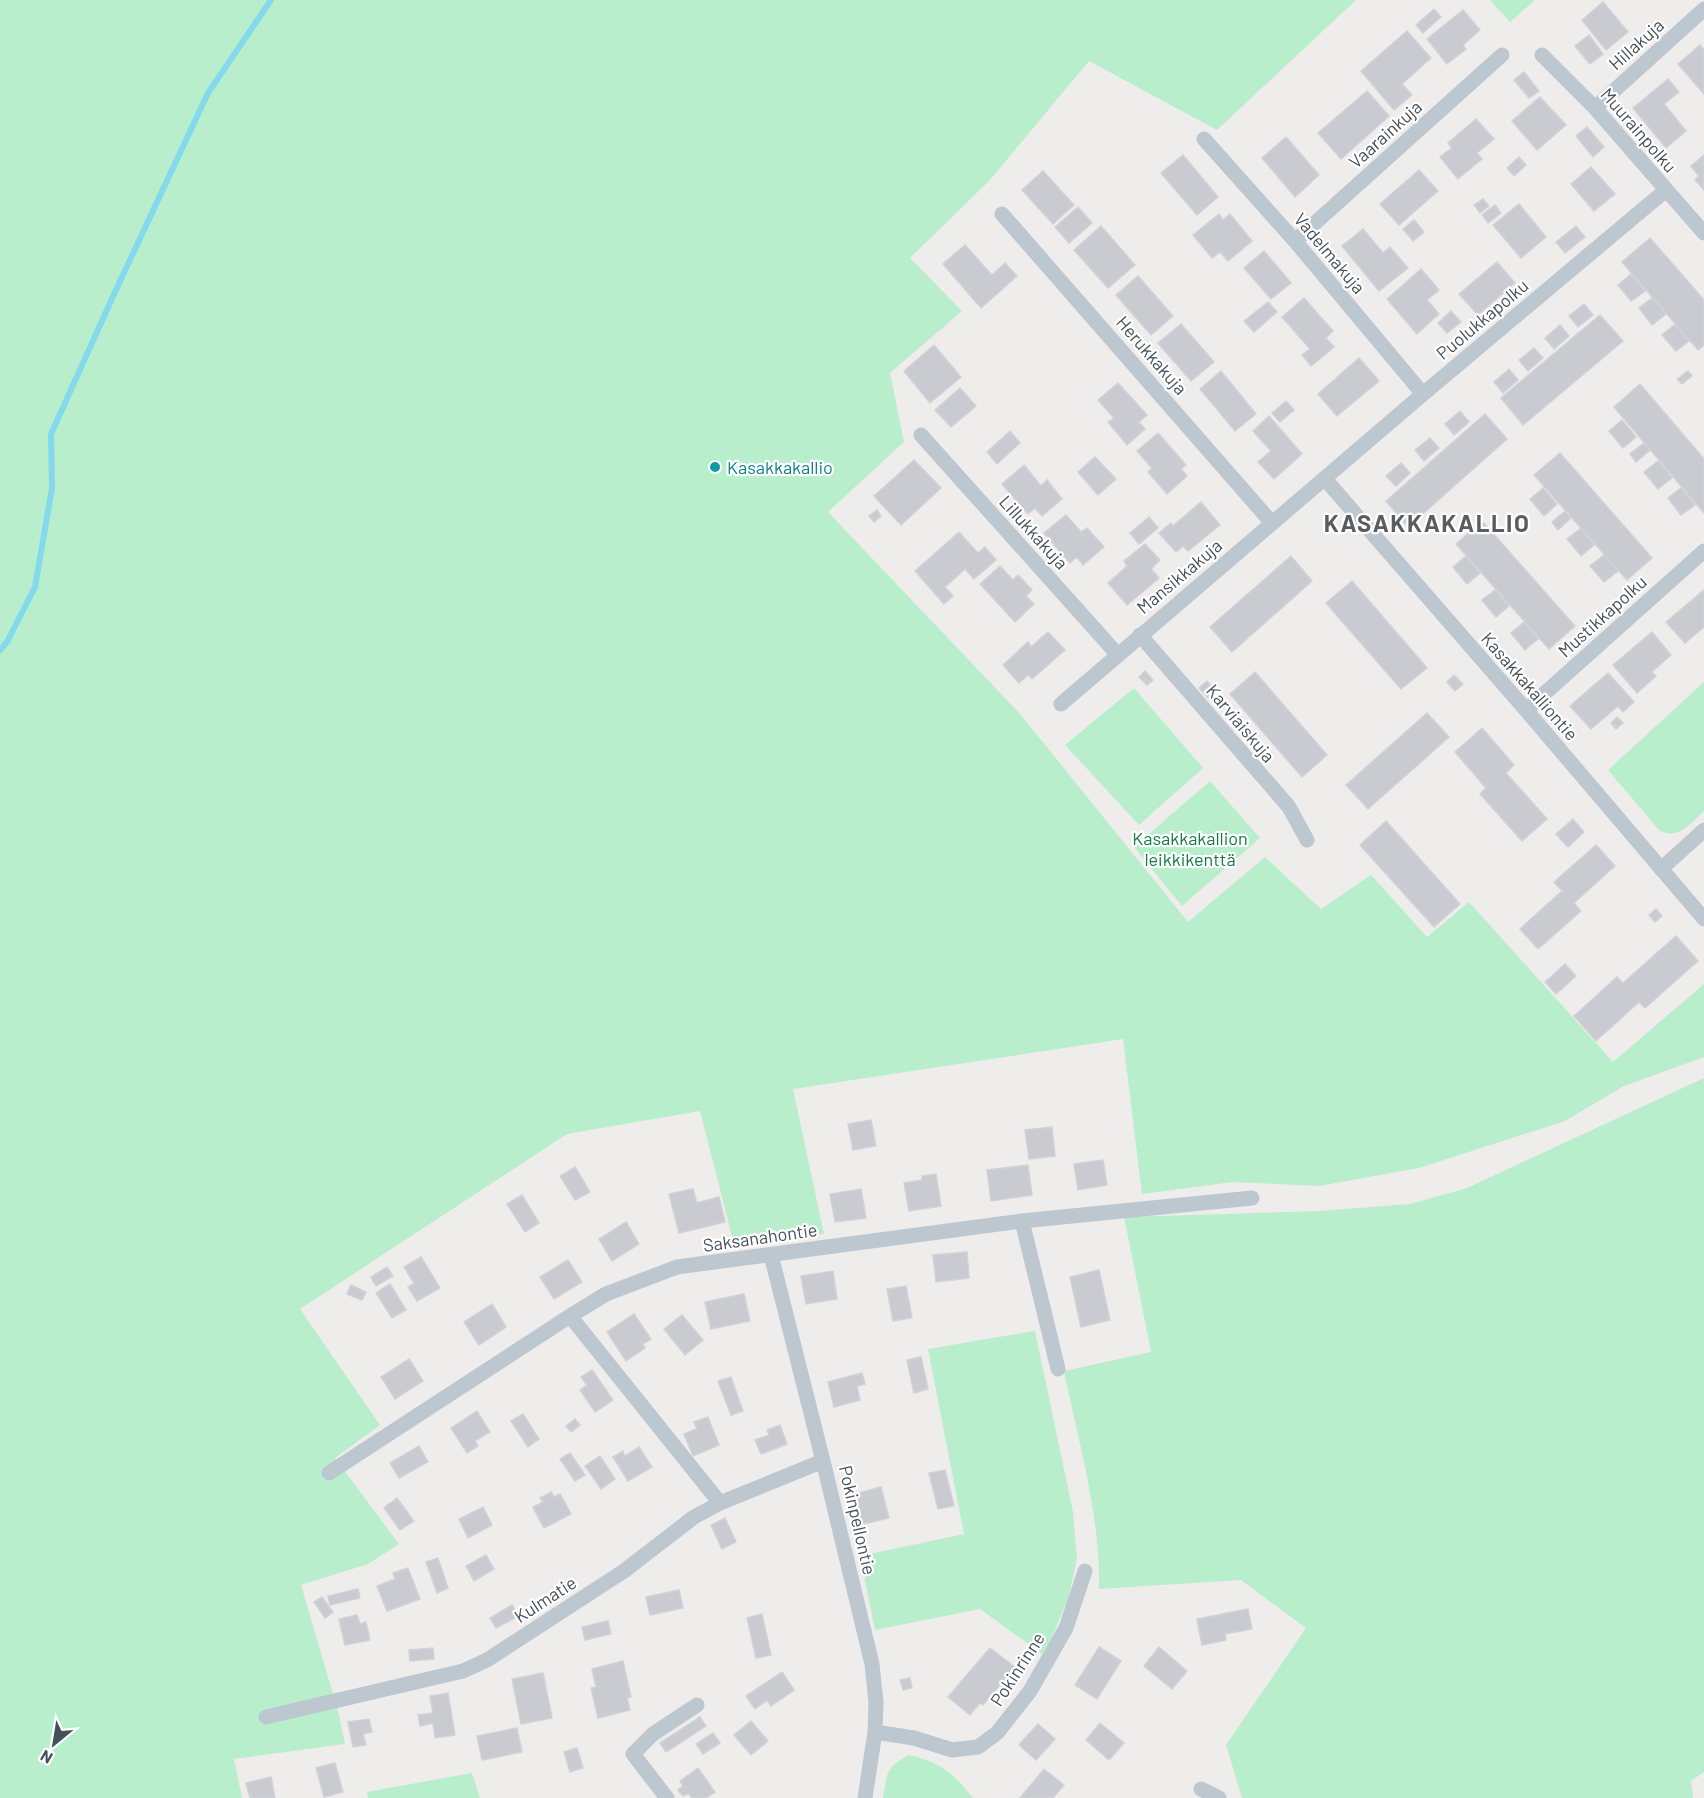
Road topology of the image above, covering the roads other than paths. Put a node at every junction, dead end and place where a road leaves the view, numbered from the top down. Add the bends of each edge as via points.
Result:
1 (1704, 9) edge
2 (1502, 55) dead end
3 (1542, 55) dead end
4 (1595, 108) junction
5 (1204, 139) dead end
6 (1666, 190) junction
7 (1002, 214) dead end
8 (1704, 233) edge
9 (1295, 241) junction
10 (1423, 394) junction
11 (921, 435) dead end
12 (1324, 479) junction
13 (1272, 523) junction
14 (1704, 551) edge
15 (1140, 635) junction
16 (1118, 655) junction
17 (1061, 704) dead end
18 (1526, 710) junction
19 (1704, 830) edge
20 (1307, 840) dead end
21 (1661, 868) junction
22 (1704, 919) edge
23 (1251, 1198) dead end
24 (1022, 1221) junction
25 (771, 1255) junction
26 (570, 1316) junction
27 (1058, 1369) dead end
28 (823, 1461) junction
29 (329, 1473) dead end
30 (720, 1503) junction
31 (1086, 1570) dead end
32 (697, 1705) dead end
33 (266, 1717) dead end
34 (875, 1732) junction
35 (1201, 1789) dead end
36 (667, 1798) edge
37 (865, 1798) edge
38 (1219, 1798) edge

1 - 4 street, Hillakuja
2 - 9 street, Vaarainkuja
3 - 4 street, Muurainpolku
4 - 6 street, Muurainpolku
5 - 9 street, Vadelmakuja
6 - 8 street, Muurainpolku
6 - 10 street, Puolukkapolku
7 - 13 street, Herukkakuja
9 - 10 street, Vadelmakuja
10 - 12 street, Puolukkapolku
11 - 16 street, Lillukkakuja
12 - 13 street, Mansikkakuja
12 - 18 street, Kasakkakalliontie
13 - 15 street, Mansikkakuja
14 - 18 street, Mustikkapolku
15 - 16 street, Mansikkakuja
15 - 20 street, Karviaiskuja via 1289,807
16 - 17 street, Mansikkakuja
18 - 21 street, Kasakkakalliontie
19 - 21 street
21 - 22 street, Kasakkakalliontie
23 - 24 street, Saksanahontie
24 - 25 street, Saksanahontie
24 - 27 street
25 - 26 street, Saksanahontie via 677,1267 606,1294
25 - 28 street, Pokinpellontie
26 - 29 street, Saksanahontie
26 - 30 street
28 - 30 street, Kulmatie
28 - 34 street, Pokinpellontie via 872,1664
30 - 33 street, Kulmatie via 487,1660 463,1671
31 - 34 street, Pokinrinne via 1066,1628 1030,1691 997,1733 978,1747 952,1750 914,1738
32 - 36 street via 653,1734 633,1754
34 - 37 street, Pokinpellontie
35 - 38 street

